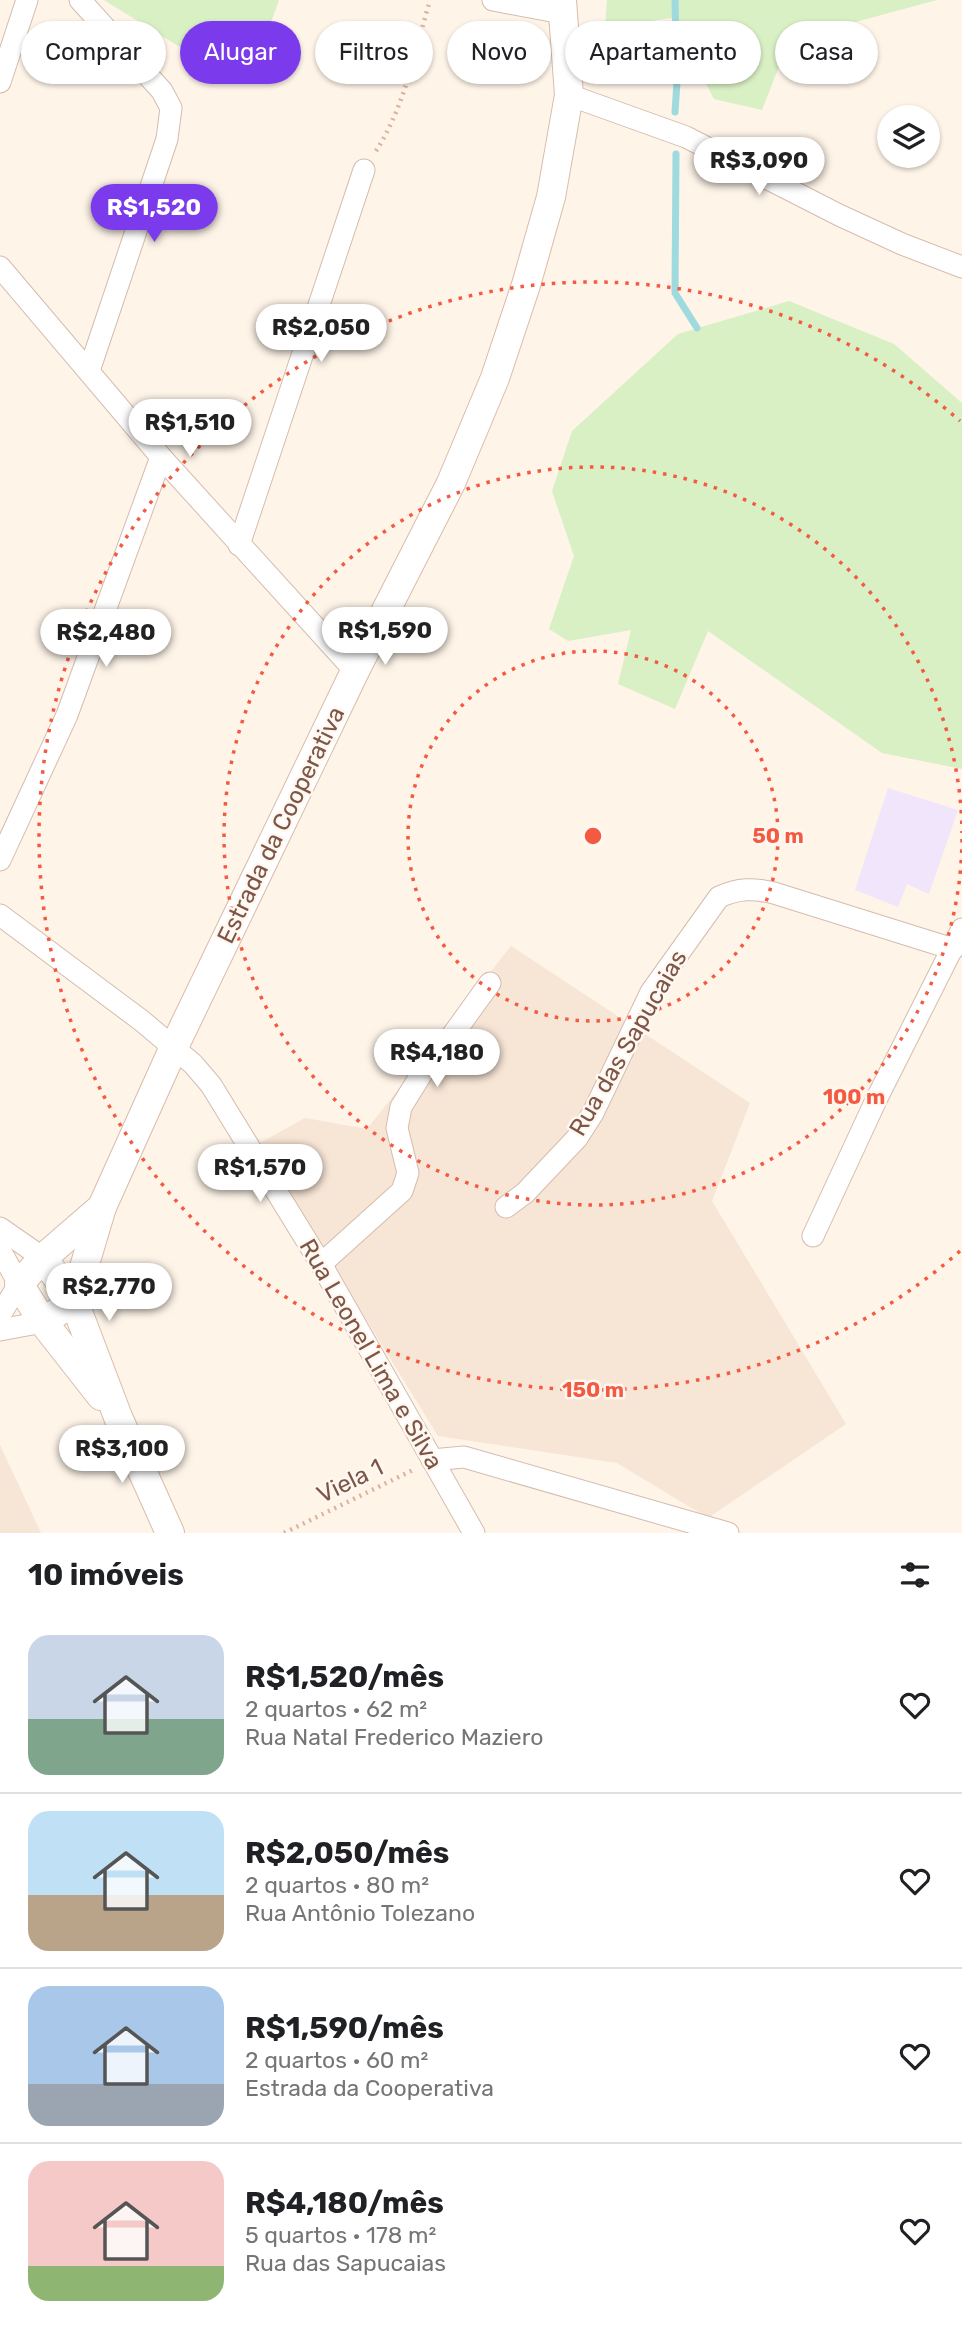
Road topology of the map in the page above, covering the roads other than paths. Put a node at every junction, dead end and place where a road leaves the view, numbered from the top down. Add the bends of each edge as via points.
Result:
1 (27, 0) edge
2 (80, 0) edge
3 (493, 0) edge
4 (562, 7) edge
5 (0, 82) edge
6 (569, 95) junction
7 (364, 170) road end
8 (962, 267) edge
9 (2, 277) edge
10 (89, 370) junction
11 (161, 457) junction
12 (239, 545) junction
13 (355, 671) junction
14 (0, 860) edge
15 (0, 915) edge
16 (962, 929) edge
17 (953, 949) junction
18 (490, 983) dead end
19 (174, 1047) junction
20 (102, 1207) junction
21 (506, 1207) dead end
22 (0, 1228) edge
23 (813, 1236) dead end
24 (0, 1250) edge
25 (43, 1258) junction
26 (321, 1264) junction
27 (19, 1283) junction
28 (74, 1301) junction
29 (0, 1315) edge
30 (43, 1322) junction
31 (0, 1330) edge
32 (118, 1417) junction
33 (432, 1460) junction
34 (170, 1533) edge
35 (474, 1533) edge
36 (728, 1533) edge

1 - 5 street
2 - 10 street via 162,91 171,108 167,139
3 - 4 street
4 - 6 main road, Estrada da Cooperativa
6 - 8 street via 686,137 839,215
6 - 13 main road, Estrada da Cooperativa via 551,197 495,378 451,483
7 - 12 street
9 - 10 street
10 - 11 street
11 - 12 street
11 - 14 street via 67,715
12 - 13 street
13 - 19 main road, Estrada da Cooperativa
15 - 19 street, Rua Leonel Lima e Silva
16 - 17 street
17 - 21 street, Rua das Sapucaias via 752,888 719,897 651,992 577,1138
17 - 23 street
18 - 26 street via 401,1107 397,1128 408,1173 402,1191
19 - 20 main road, Estrada da Cooperativa
19 - 26 street, Rua Leonel Lima e Silva via 211,1085
20 - 25 main road, Estrada da Cooperativa
20 - 28 main road, Estrada da Cooperativa
22 - 25 street
24 - 27 street
25 - 27 main road, Estrada da Cooperativa
25 - 28 main road
26 - 33 street, Rua Leonel Lima e Silva
27 - 29 street
27 - 30 main road
28 - 30 main road
28 - 32 main road
30 - 31 street
30 - 32 main road
32 - 34 main road
33 - 35 street, Rua Leonel Lima e Silva
33 - 36 street via 464,1457

